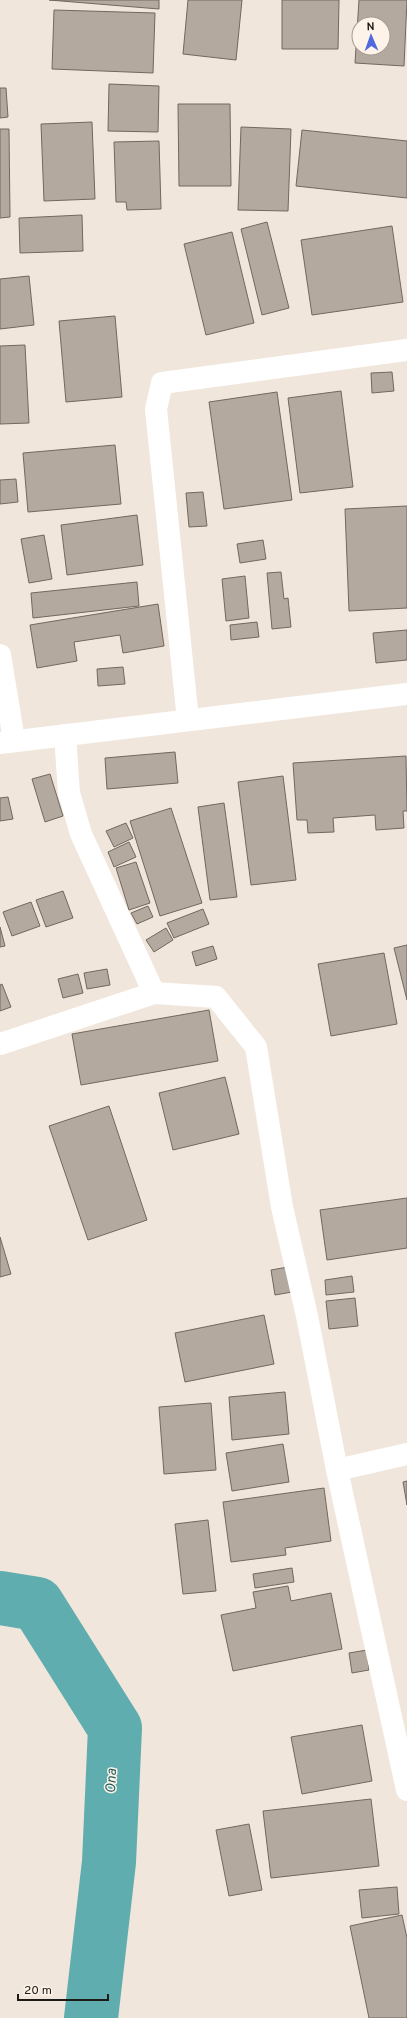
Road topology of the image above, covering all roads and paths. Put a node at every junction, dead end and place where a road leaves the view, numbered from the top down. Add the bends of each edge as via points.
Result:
1 (407, 350) edge
2 (0, 655) edge
3 (407, 694) edge
4 (188, 720) junction
5 (65, 735) junction
6 (7, 742) edge
7 (154, 993) junction
8 (0, 1044) edge
9 (407, 1454) edge
10 (337, 1470) junction
11 (407, 1790) edge

1 - 4 street via 162,383 156,409
2 - 6 street
3 - 4 street
4 - 5 street
5 - 6 street
5 - 7 street via 69,793 81,834
7 - 8 street
7 - 10 street via 216,996 256,1047 282,1207 307,1316
9 - 10 street
10 - 11 street

